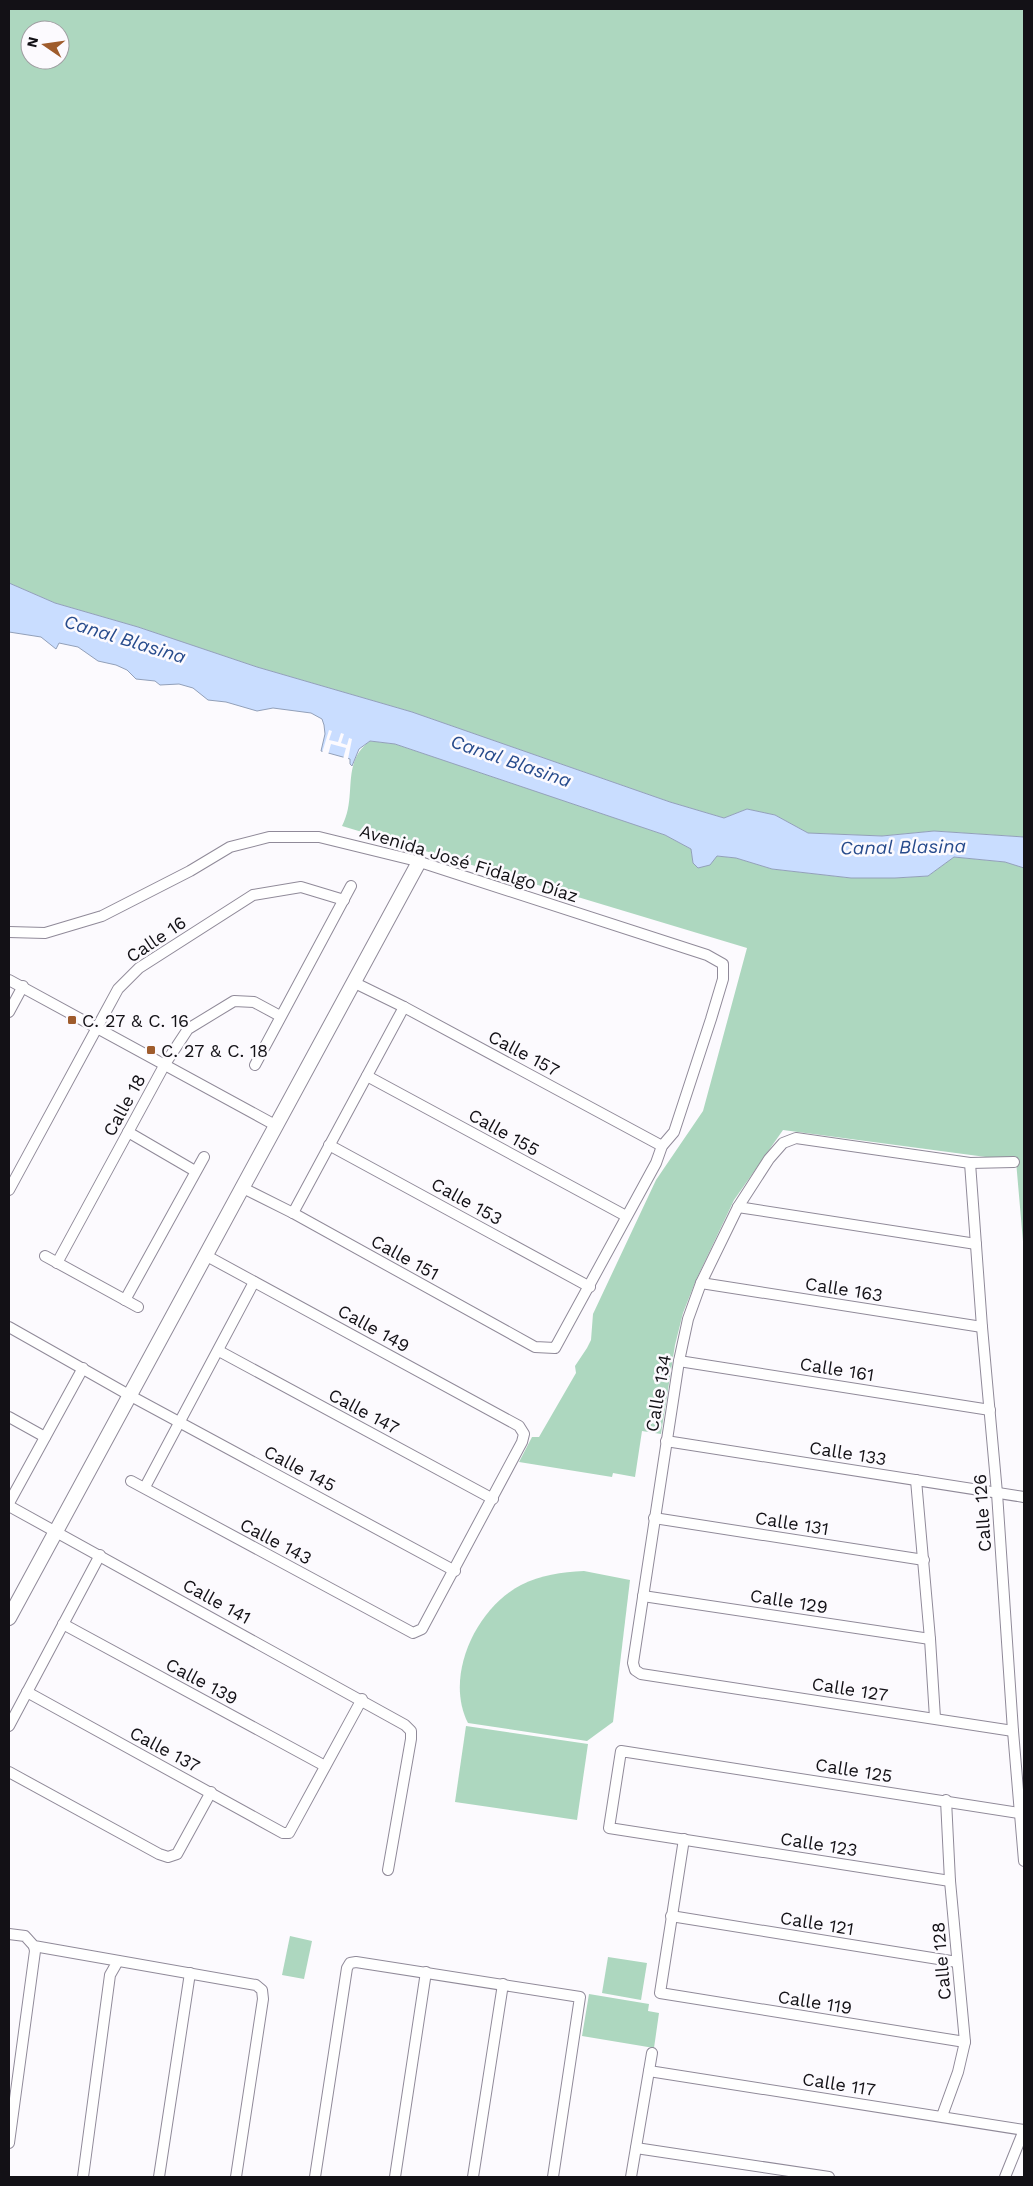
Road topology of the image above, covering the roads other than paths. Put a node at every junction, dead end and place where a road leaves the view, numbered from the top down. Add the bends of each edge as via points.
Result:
1 (419, 862) junction
2 (351, 886) dead end
3 (344, 900) junction
4 (9, 932) edge
5 (9, 980) edge
6 (353, 982) junction
7 (23, 986) junction
8 (404, 1007) junction
9 (9, 1012) edge
10 (280, 1016) junction
11 (97, 1026) junction
12 (165, 1064) junction
13 (255, 1064) dead end
14 (367, 1076) junction
15 (275, 1125) junction
16 (128, 1132) junction
17 (329, 1145) junction
18 (662, 1146) junction
19 (204, 1156) dead end
20 (1014, 1162) dead end
21 (970, 1163) junction
22 (195, 1171) junction
23 (241, 1187) junction
24 (9, 1190) edge
25 (738, 1207) junction
26 (293, 1213) junction
27 (626, 1216) junction
28 (976, 1244) junction
29 (205, 1255) junction
30 (45, 1256) dead end
31 (58, 1263) junction
32 (254, 1282) junction
33 (701, 1283) junction
34 (590, 1287) junction
35 (126, 1300) junction
36 (138, 1307) dead end
37 (9, 1327) edge
38 (982, 1327) junction
39 (219, 1351) junction
40 (679, 1361) junction
41 (83, 1368) junction
42 (129, 1395) junction
43 (990, 1410) junction
44 (9, 1417) edge
45 (180, 1422) junction
46 (44, 1437) junction
47 (666, 1441) junction
48 (916, 1480) junction
49 (131, 1481) dead end
50 (144, 1487) junction
51 (997, 1493) junction
52 (1024, 1496) edge
53 (493, 1499) junction
54 (9, 1505) edge
55 (654, 1518) junction
56 (56, 1531) junction
57 (100, 1555) junction
58 (924, 1560) junction
59 (455, 1571) junction
60 (643, 1596) junction
61 (9, 1618) edge
62 (63, 1624) junction
63 (930, 1639) junction
64 (683, 1680) joint
65 (26, 1692) junction
66 (362, 1699) junction
67 (935, 1718) junction
68 (9, 1726) edge
69 (1013, 1731) junction
70 (325, 1766) junction
71 (9, 1772) edge
72 (211, 1792) junction
73 (946, 1800) junction
74 (1019, 1812) junction
75 (684, 1839) junction
76 (1024, 1861) edge
77 (388, 1870) dead end
78 (950, 1881) junction
79 (672, 1916) junction
80 (9, 1934) edge
81 (34, 1946) junction
82 (118, 1961) junction
83 (957, 1962) junction
84 (426, 1972) junction
85 (190, 1974) junction
86 (503, 1984) junction
87 (965, 2042) junction
88 (652, 2053) dead end
89 (649, 2070) junction
90 (942, 2116) junction
91 (1024, 2130) edge
92 (9, 2143) edge
93 (636, 2148) junction
94 (83, 2177) edge
95 (159, 2177) edge
96 (236, 2177) edge
97 (315, 2177) edge
98 (395, 2177) edge
99 (473, 2177) edge
100 (553, 2177) edge
101 (631, 2177) edge
102 (828, 2177) edge
103 (1005, 2177) edge

1 - 4 street, Avenida José Fidalgo Díaz via 319,837 269,837 230,847 102,916 45,933
1 - 6 street
1 - 18 street, Avenida José Fidalgo Díaz via 707,955 722,964 723,979 687,1094 674,1132
2 - 3 street
3 - 10 street
3 - 11 street, Calle 16 via 301,887 253,895 139,968 118,989
5 - 7 street
6 - 8 street, Calle 157
6 - 15 street
7 - 9 street
7 - 11 street
8 - 14 street
8 - 18 street, Calle 157
10 - 12 street, Calle 18 via 254,1002 234,1001 188,1029
10 - 13 street
11 - 12 street
11 - 24 street, Calle 16
12 - 15 street
12 - 16 street, Calle 18
14 - 17 street
14 - 27 street, Calle 155
15 - 23 street
16 - 22 street
16 - 31 street, Calle 18
17 - 26 street
17 - 34 street, Calle 153
18 - 27 street
19 - 22 street
20 - 21 street, Calle 134
21 - 25 street, Calle 134 via 796,1138 783,1143 769,1159
21 - 28 street, Calle 126
22 - 35 street
23 - 26 street, Calle 151
23 - 29 street
25 - 28 street
25 - 33 street, Calle 134
26 - 34 street, Calle 151 via 536,1347 555,1348
27 - 34 street
28 - 38 street, Calle 126
29 - 32 street, Calle 149
29 - 42 street
30 - 31 street
31 - 35 street
32 - 39 street
32 - 53 street, Calle 149 via 519,1426 524,1434 522,1442
33 - 38 street, Calle 163
33 - 40 street, Calle 134 via 688,1319
35 - 36 street
37 - 41 street, Calle 145
38 - 43 street, Calle 126
39 - 45 street
39 - 53 street, Calle 147
40 - 43 street, Calle 161
40 - 47 street, Calle 134
41 - 42 street, Calle 145
41 - 46 street
42 - 45 street, Calle 145
42 - 56 street
43 - 51 street, Calle 126
44 - 46 street
45 - 50 street
45 - 59 street, Calle 145
46 - 54 street
47 - 48 street, Calle 133
47 - 55 street, Calle 134
48 - 51 street, Calle 133
48 - 58 street
49 - 50 street, Calle 143
50 - 59 street, Calle 143 via 413,1633 422,1629
51 - 52 street, Calle 133
51 - 69 street, Calle 126
53 - 59 street
54 - 56 street, Calle 141
55 - 58 street, Calle 131
55 - 60 street, Calle 134
56 - 57 street, Calle 141
56 - 61 street
57 - 62 street
57 - 66 street, Calle 141
58 - 63 street
60 - 63 street, Calle 129
60 - 64 street, Calle 134 via 633,1663 635,1670 641,1674
62 - 65 street
62 - 70 street, Calle 139
63 - 67 street
64 - 67 street, Calle 127
65 - 68 street
65 - 72 street, Calle 137
66 - 70 street
66 - 77 street, Calle 141 via 411,1731
67 - 69 street, Calle 127
69 - 74 street, Calle 126
70 - 72 street, Calle 137 via 288,1833
71 - 72 street via 168,1857 177,1854
73 - 74 street, Calle 125
73 - 75 street, Calle 125 via 621,1751 609,1828
73 - 78 street, Calle 128
74 - 76 street, Calle 126
75 - 78 street, Calle 123
75 - 79 street
78 - 83 street, Calle 128
79 - 83 street, Calle 121
79 - 87 street, Calle 119 via 660,1993
80 - 81 street via 25,1936
81 - 82 street
81 - 92 street
82 - 85 street
82 - 94 street via 110,1975
83 - 87 street, Calle 128
84 - 86 street
84 - 97 street via 356,1962 347,1968
84 - 98 street
85 - 95 street
85 - 96 street via 256,1985 262,1990
86 - 99 street
86 - 100 street via 580,1997
87 - 90 street, Calle 128
88 - 89 street
89 - 90 street, Calle 117
89 - 93 street
90 - 91 street, Calle 117
91 - 103 street
93 - 101 street
93 - 102 street

